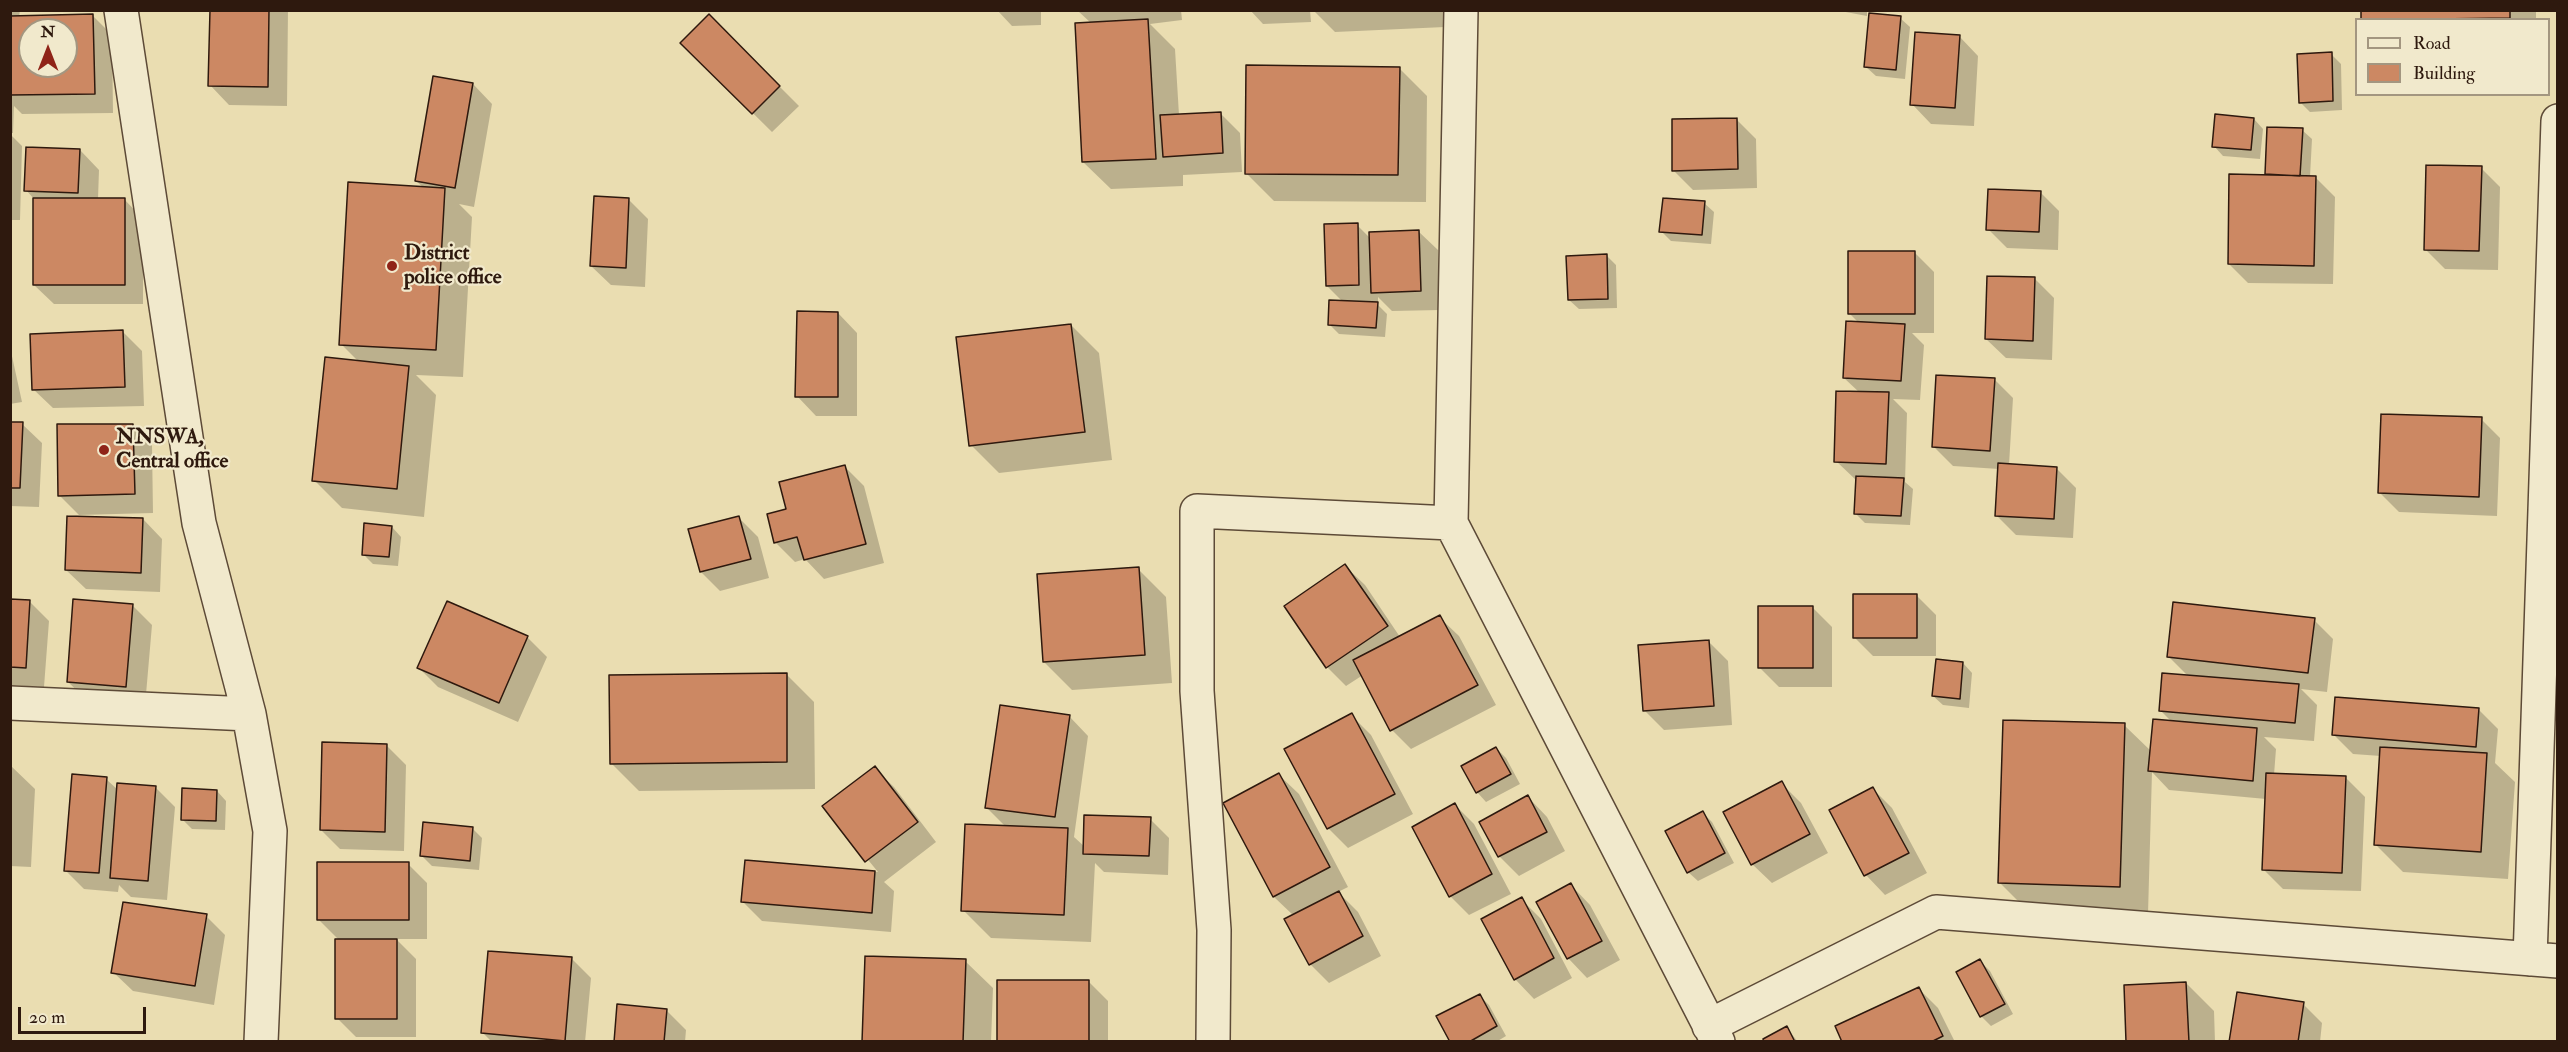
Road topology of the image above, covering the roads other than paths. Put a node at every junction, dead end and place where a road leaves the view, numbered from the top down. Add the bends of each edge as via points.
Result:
1 (121, 10) edge
2 (1461, 10) edge
3 (2558, 121) edge
4 (1451, 523) junction
5 (10, 703) edge
6 (249, 714) junction
7 (2544, 960) edge
8 (1713, 1034) edge
9 (261, 1041) edge
10 (1213, 1041) edge

1 - 6 street via 199,523
2 - 4 street
3 - 7 street
4 - 8 street
4 - 10 street via 1197,512 1197,691 1214,930
5 - 6 street
6 - 9 street via 270,831
7 - 8 street via 1936,912

